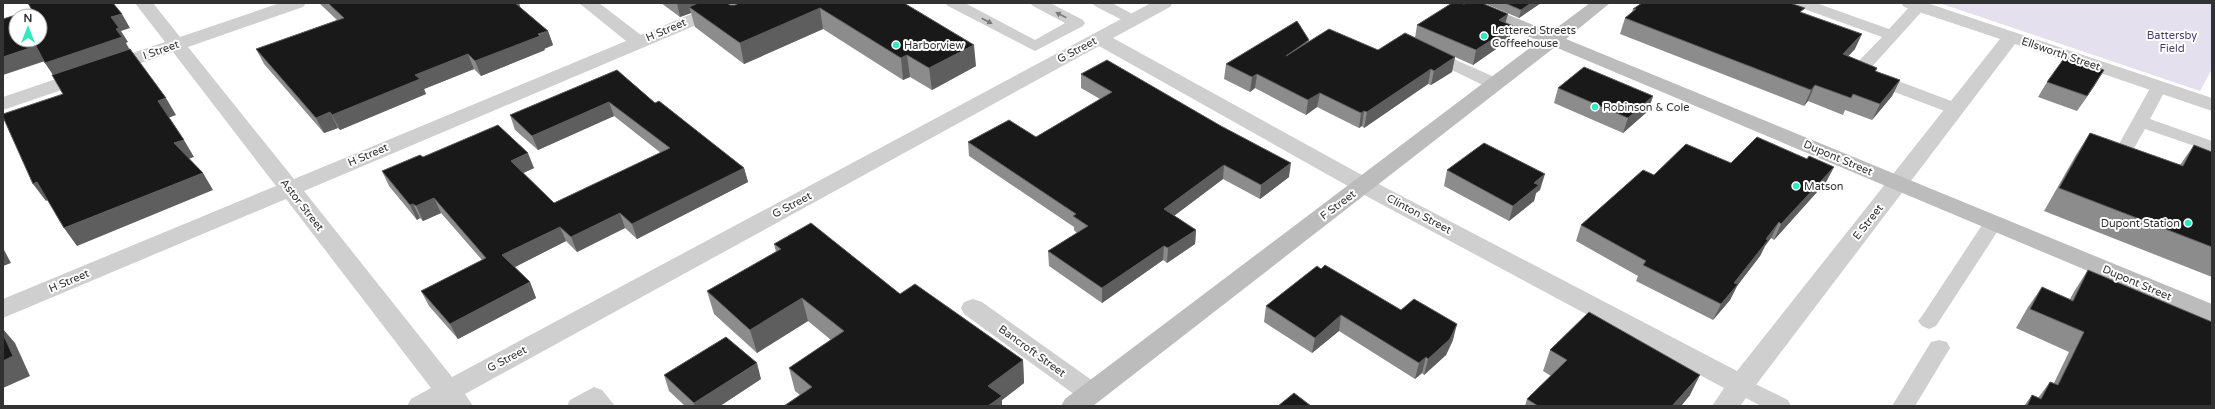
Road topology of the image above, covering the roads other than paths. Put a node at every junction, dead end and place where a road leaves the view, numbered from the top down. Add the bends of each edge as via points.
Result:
1 (144, 3) edge
2 (297, 3) edge
3 (588, 3) edge
4 (733, 3) edge
5 (952, 3) edge
6 (1038, 3) edge
7 (1100, 3) edge
8 (1164, 3) edge
9 (1464, 3) edge
10 (1601, 3) edge
11 (1801, 3) edge
12 (1914, 4) edge
13 (1133, 20) junction
14 (1065, 30) junction
15 (1892, 35) junction
16 (2011, 37) junction
17 (1095, 40) junction
18 (1553, 40) junction
19 (638, 42) junction
20 (177, 44) junction
21 (1415, 46) edge
22 (1495, 84) junction
23 (2159, 87) junction
24 (3, 104) edge
25 (2212, 105) edge
26 (1956, 109) junction
27 (2140, 121) junction
28 (2212, 147) edge
29 (2123, 153) edge
30 (1898, 183) junction
31 (1363, 185) junction
32 (290, 188) junction
33 (1993, 223) junction
34 (973, 308) dead end
35 (3, 309) edge
36 (2212, 314) edge
37 (1930, 321) dead end
38 (1940, 348) dead end
39 (1741, 385) junction
40 (454, 398) edge
41 (1080, 403) edge
42 (420, 406) edge
43 (578, 406) edge
44 (604, 406) edge
45 (1725, 406) edge
46 (1780, 406) edge
47 (1903, 406) edge

1 - 20 street, Astor Street
2 - 20 street, I Street
3 - 19 street
4 - 19 street, H Street
5 -> 14 lane via 1034,46
14 -> 6 lane via 1078,23
7 - 13 lane
8 - 13 street, G Street
9 - 18 street, Dupont Street
10 - 18 street, F Street
11 - 15 lane
12 - 15 lane
12 - 16 street, Ellsworth Street
13 - 17 street, G Street
14 - 17 lane
15 - 26 lane via 1858,72
16 - 23 street, Ellsworth Street
16 - 26 street, E Street
17 - 31 street, Clinton Street
17 - 40 street, G Street
18 - 22 street, F Street
18 - 30 street, Dupont Street
19 - 32 street, H Street
20 - 24 street, I Street
20 - 32 street, Astor Street
21 - 22 lane
22 - 31 street, F Street
23 - 25 street, Ellsworth Street
23 - 27 lane
26 - 30 street, E Street
27 - 28 lane
27 - 29 lane
30 - 33 street, Dupont Street
30 - 39 street, E Street
31 - 39 street, Clinton Street
31 - 41 street, F Street
32 - 35 street, H Street
32 - 40 street, Astor Street
33 - 36 street, Dupont Street
33 - 37 lane
34 - 41 street, Bancroft Street
38 - 47 lane
39 - 45 street, E Street
39 - 46 lane
40 - 42 street, G Street
43 - 44 lane via 594,396

